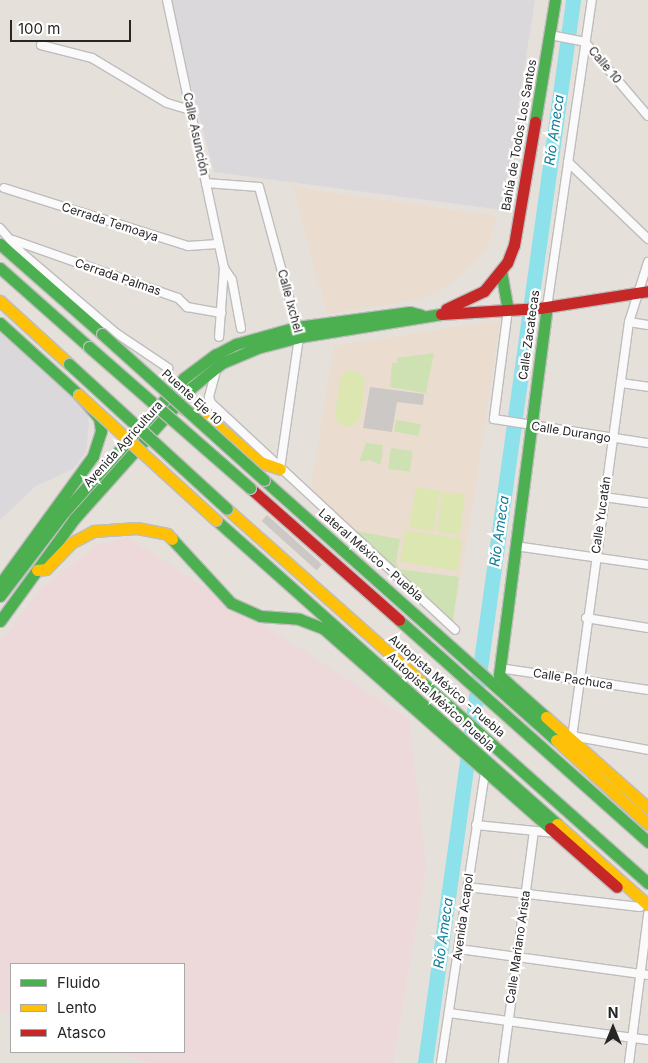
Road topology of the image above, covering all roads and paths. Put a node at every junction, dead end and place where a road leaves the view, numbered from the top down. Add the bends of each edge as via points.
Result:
1 (167, 0) edge
2 (555, 0) edge
3 (592, 0) edge
4 (553, 35) junction
5 (586, 42) junction
6 (42, 45) dead end
7 (190, 110) junction
8 (648, 116) edge
9 (568, 162) junction
10 (206, 183) junction
11 (4, 188) dead end
12 (0, 228) edge
13 (648, 238) edge
14 (13, 240) junction
15 (0, 244) edge
16 (218, 244) junction
17 (648, 262) edge
18 (31, 266) junction
19 (0, 268) edge
20 (224, 268) junction
21 (501, 271) junction
22 (648, 291) edge
23 (635, 293) junction
24 (0, 301) edge
25 (513, 308) junction
26 (544, 308) junction
27 (221, 313) junction
28 (433, 313) junction
29 (629, 322) junction
30 (0, 323) edge
31 (648, 325) edge
32 (241, 328) dead end
33 (298, 332) junction
34 (219, 336) dead end
35 (217, 367) junction
36 (168, 368) dead end
37 (621, 383) junction
38 (648, 388) edge
39 (79, 395) junction
40 (184, 408) junction
41 (527, 424) junction
42 (612, 438) junction
43 (648, 443) edge
44 (280, 469) junction
45 (264, 480) joint
46 (604, 497) junction
47 (648, 503) edge
48 (515, 546) junction
49 (595, 557) junction
50 (648, 566) edge
51 (36, 570) junction
52 (0, 584) edge
53 (0, 596) edge
54 (586, 618) junction
55 (0, 621) edge
56 (648, 628) edge
57 (456, 630) dead end
58 (499, 671) junction
59 (579, 680) junction
60 (648, 690) edge
61 (446, 730) junction
62 (572, 737) junction
63 (648, 750) edge
64 (486, 768) junction
65 (648, 808) edge
66 (648, 824) edge
67 (476, 825) junction
68 (534, 832) junction
69 (559, 832) junction
70 (648, 842) edge
71 (648, 883) edge
72 (468, 887) junction
73 (526, 895) junction
74 (646, 910) edge
75 (458, 949) junction
76 (517, 957) junction
77 (645, 974) edge
78 (448, 1013) junction
79 (509, 1021) junction
80 (633, 1038) junction
81 (648, 1040) edge
82 (441, 1063) edge
83 (503, 1063) edge
84 (629, 1063) edge

1 - 7 street, Calle Asunción
2 - 4 main road, Bahía de Todos Los Santos
3 - 5 street, Calle Zacatecas
4 - 5 street, Calle 10
4 - 21 main road, Bahía de Todos Los Santos via 514,245
5 - 8 street, Calle 10
5 - 9 street, Calle Zacatecas
6 - 7 street via 84,55 167,103
7 - 10 street, Calle Asunción
9 - 13 street
9 - 26 street, Calle Zacatecas
10 - 16 street, Calle Asunción
10 - 33 street, Calle Ixchel via 259,187
11 - 16 street, Cerrada Temoaya via 188,246
12 - 14 street
14 - 18 street
14 - 27 street, Cerrada Palmas via 178,298 187,307
15 - 18 main road
16 - 20 street, Calle Asunción
17 - 23 street, Calle Yucatán
18 - 36 street via 116,333
18 - 40 main road, Puente Eje 10, bridge
19 - 70 main road, Autopista México - Puebla, bridge
20 - 27 street, Calle Asunción
20 - 32 street, Calle Asunción via 232,280
21 - 25 main road
21 - 28 main road, Bahía de Todos Los Santos via 484,291
22 - 23 main road
23 - 26 main road
23 - 29 street, Calle Yucatán
24 - 71 main road, Autopista México - Puebla, bridge
25 - 26 main road
25 - 28 main road
25 - 41 street, Calle Durango via 498,420
26 - 41 main road, Calle Zacatecas
27 - 34 street, Calle Asunción
28 - 33 main road, Avenida Agricultura via 421,315 410,312
29 - 31 street
29 - 37 street, Calle Yucatán
30 - 39 main road
33 - 35 main road, Avenida Agricultura
33 - 44 street, Calle Ixchel
33 - 53 main road, Avenida Agricultura via 236,344 184,378 65,511
35 - 44 street via 209,397 212,403
35 - 51 main road, Avenida Agricultura via 191,388 74,518
37 - 38 street
37 - 42 street, Calle Yucatán
39 - 52 main road via 99,418 98,447
39 - 61 main road, Autopista México Puebla, bridge
40 - 44 main road via 204,415 260,462
40 - 45 main road, Puente Eje 10, bridge
41 - 42 street, Calle Durango
41 - 48 main road, Calle Zacatecas
42 - 43 street, Calle Durango
42 - 46 street, Calle Yucatán
44 - 57 street
45 - 66 main road, Lateral México - Puebla
46 - 47 street
46 - 49 street, Calle Yucatán
48 - 49 street
48 - 58 main road, Calle Zacatecas
49 - 50 street
49 - 54 street, Calle Yucatán
51 - 55 main road, Avenida Agricultura
51 - 61 main road via 46,568 71,543 94,531 120,527 155,530 175,541 216,591 244,611 299,619 323,628
54 - 56 street
54 - 59 street, Calle Yucatán
58 - 59 street, Calle Pachuca
58 - 62 main road
59 - 60 street, Calle Pachuca
59 - 62 street, Calle Yucatán
61 - 64 main road, Autopista México Puebla
62 - 63 street
62 - 65 main road
64 - 67 street, Avenida Acapol
64 - 69 main road, Autopista México Puebla
64 - 69 main road, Autopista México Puebla via 513,795
67 - 68 street
67 - 72 street, Avenida Acapol
68 - 69 street
68 - 73 street, Calle Mariano Arista
69 - 74 main road, Autopista México Puebla
72 - 73 street
72 - 75 street, Avenida Acapol
73 - 74 street
73 - 76 street, Calle Mariano Arista
74 - 77 street
75 - 76 street
75 - 78 street, Avenida Acapol
76 - 77 street
76 - 79 street, Calle Mariano Arista
77 - 80 street
78 - 79 street
78 - 82 street, Avenida Acapol
79 - 80 street
79 - 83 street, Calle Mariano Arista
80 - 81 street
80 - 84 street

